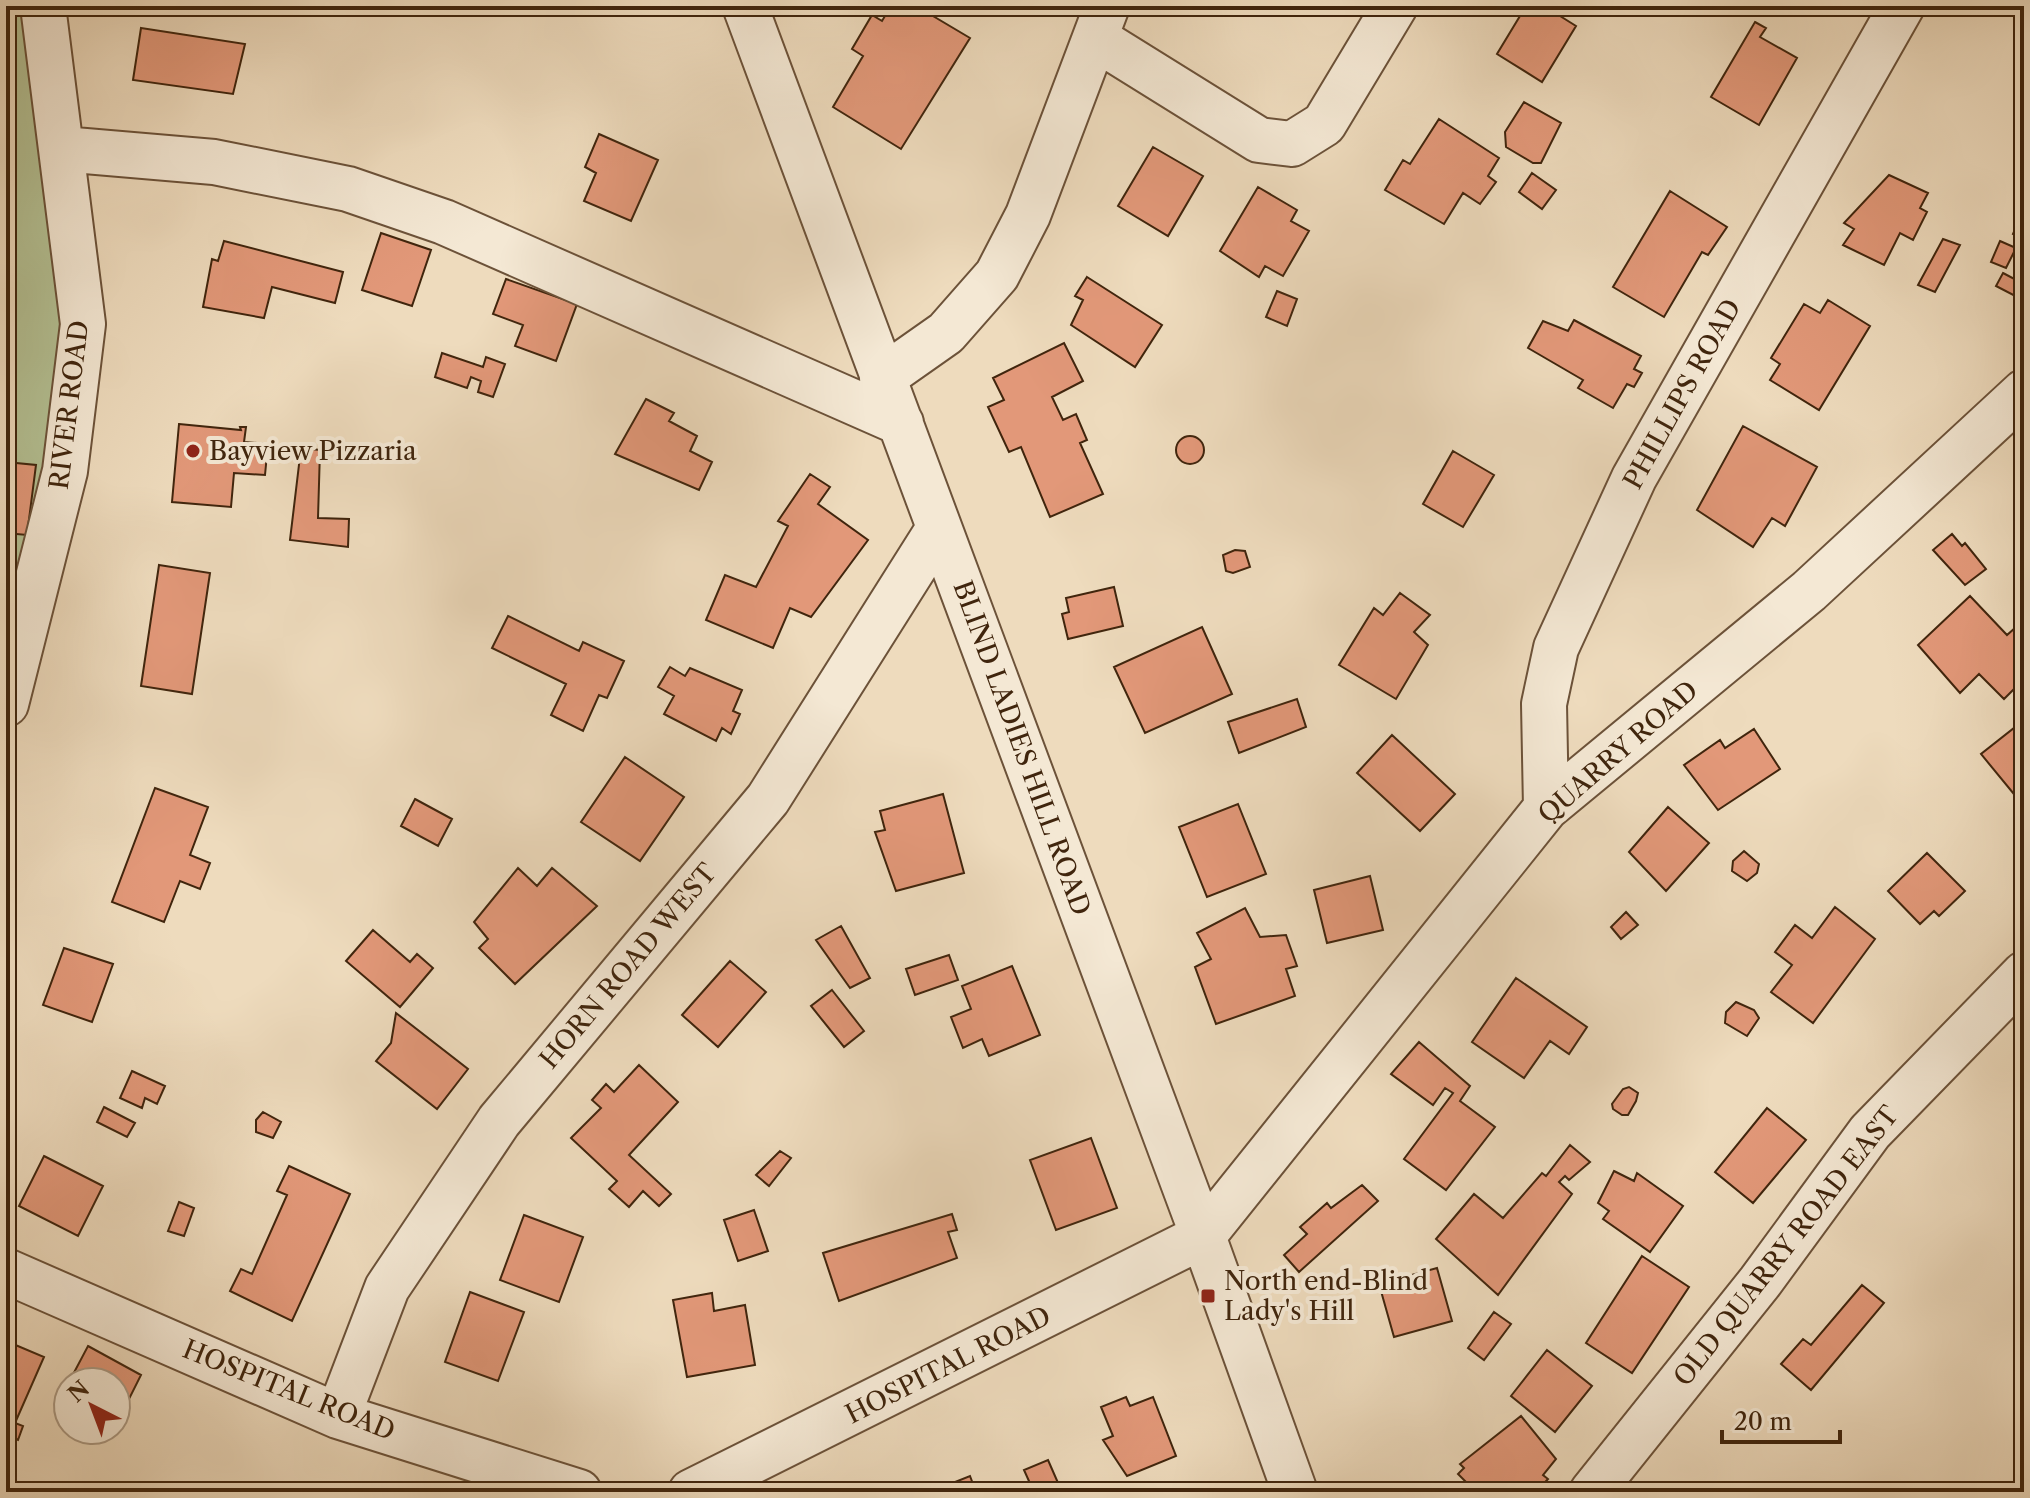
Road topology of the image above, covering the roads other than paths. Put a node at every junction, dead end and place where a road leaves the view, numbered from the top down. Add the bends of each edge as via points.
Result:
1 (43, 6) edge
2 (745, 6) edge
3 (1395, 6) edge
4 (1902, 6) edge
5 (1101, 22) edge
6 (62, 149) junction
7 (882, 378) junction
8 (2024, 392) edge
9 (901, 423) junction
10 (939, 528) junction
11 (6, 704) edge
12 (1546, 808) junction
13 (2024, 974) edge
14 (1203, 1236) junction
15 (6, 1271) edge
16 (338, 1416) junction
17 (579, 1492) edge
18 (691, 1492) edge
19 (1295, 1492) edge
20 (1592, 1492) edge

1 - 6 street, RIVER ROAD
2 - 7 street, BLIND LADIES HILL ROAD
3 - 5 street via 1324,124 1292,144 1259,140
4 - 12 street, PHILLIPS ROAD via 1634,478 1556,648 1544,704
5 - 7 street via 1028,215 997,275 946,333
6 - 9 street via 214,162 348,189 444,222
6 - 11 street, RIVER ROAD via 83,324 65,471
7 - 9 street, BLIND LADIES HILL ROAD
8 - 12 street, QUARRY ROAD via 1809,591
9 - 10 street, BLIND LADIES HILL ROAD
10 - 14 street, BLIND LADIES HILL ROAD
10 - 16 street, HORN ROAD WEST via 768,799 499,1121 387,1288
12 - 14 street, QUARRY ROAD
13 - 20 street, OLD QUARRY ROAD EAST via 1870,1132 1760,1282
14 - 18 street, HOSPITAL ROAD
14 - 19 street, BLIND LADIES HILL ROAD
15 - 16 street, HOSPITAL ROAD
16 - 17 street, HOSPITAL ROAD

